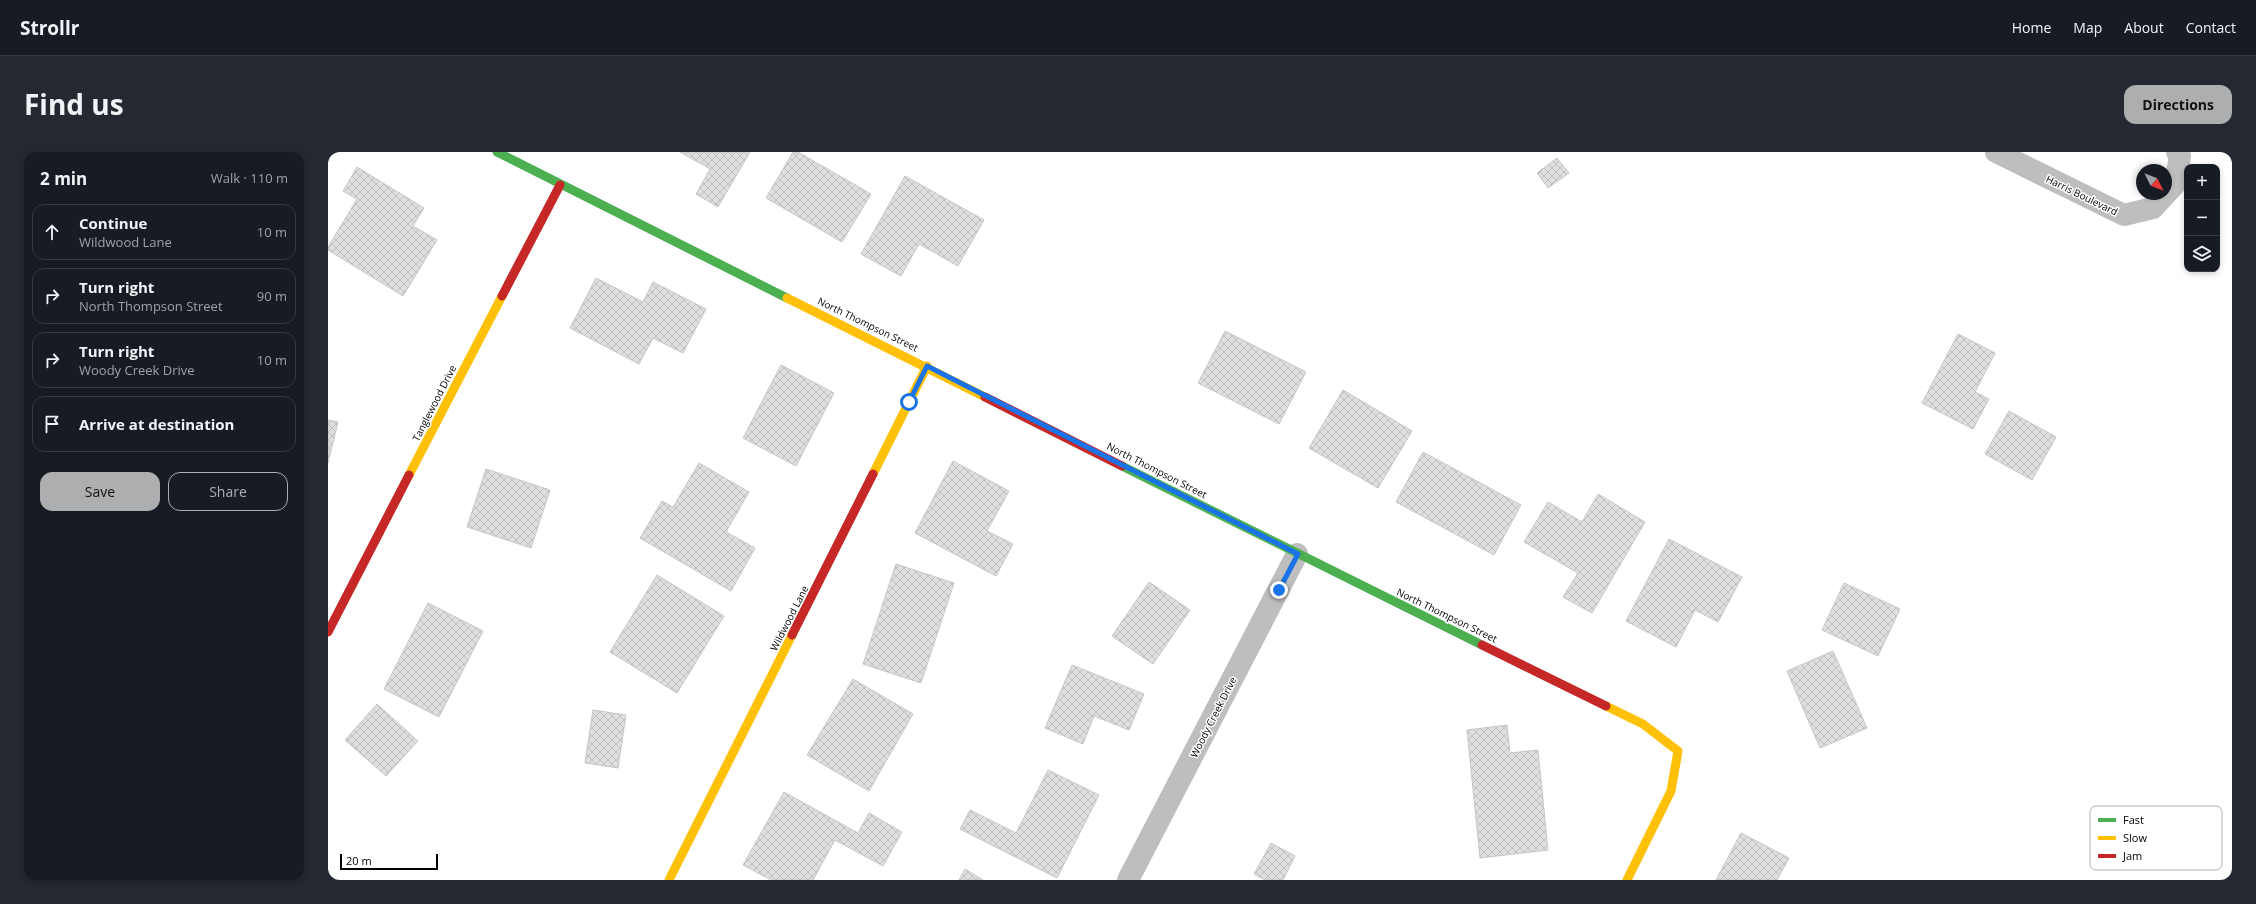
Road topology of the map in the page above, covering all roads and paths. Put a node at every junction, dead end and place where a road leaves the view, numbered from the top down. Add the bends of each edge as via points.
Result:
1 (497, 152) edge
2 (1996, 152) edge
3 (2177, 152) edge
4 (560, 185) junction
5 (927, 366) junction
6 (1298, 554) junction
7 (328, 632) edge
8 (669, 880) edge
9 (1128, 880) edge
10 (1627, 880) edge

1 - 4 street, North Thompson Street
2 - 3 street, Harris Boulevard via 2124,215 2153,208 2175,184 2180,156
4 - 5 street, North Thompson Street
4 - 7 street, Tanglewood Drive
5 - 6 street, North Thompson Street
5 - 8 street, Wildwood Lane
6 - 9 street, Woody Creek Drive
6 - 10 street, North Thompson Street via 1643,724 1678,751 1671,791

